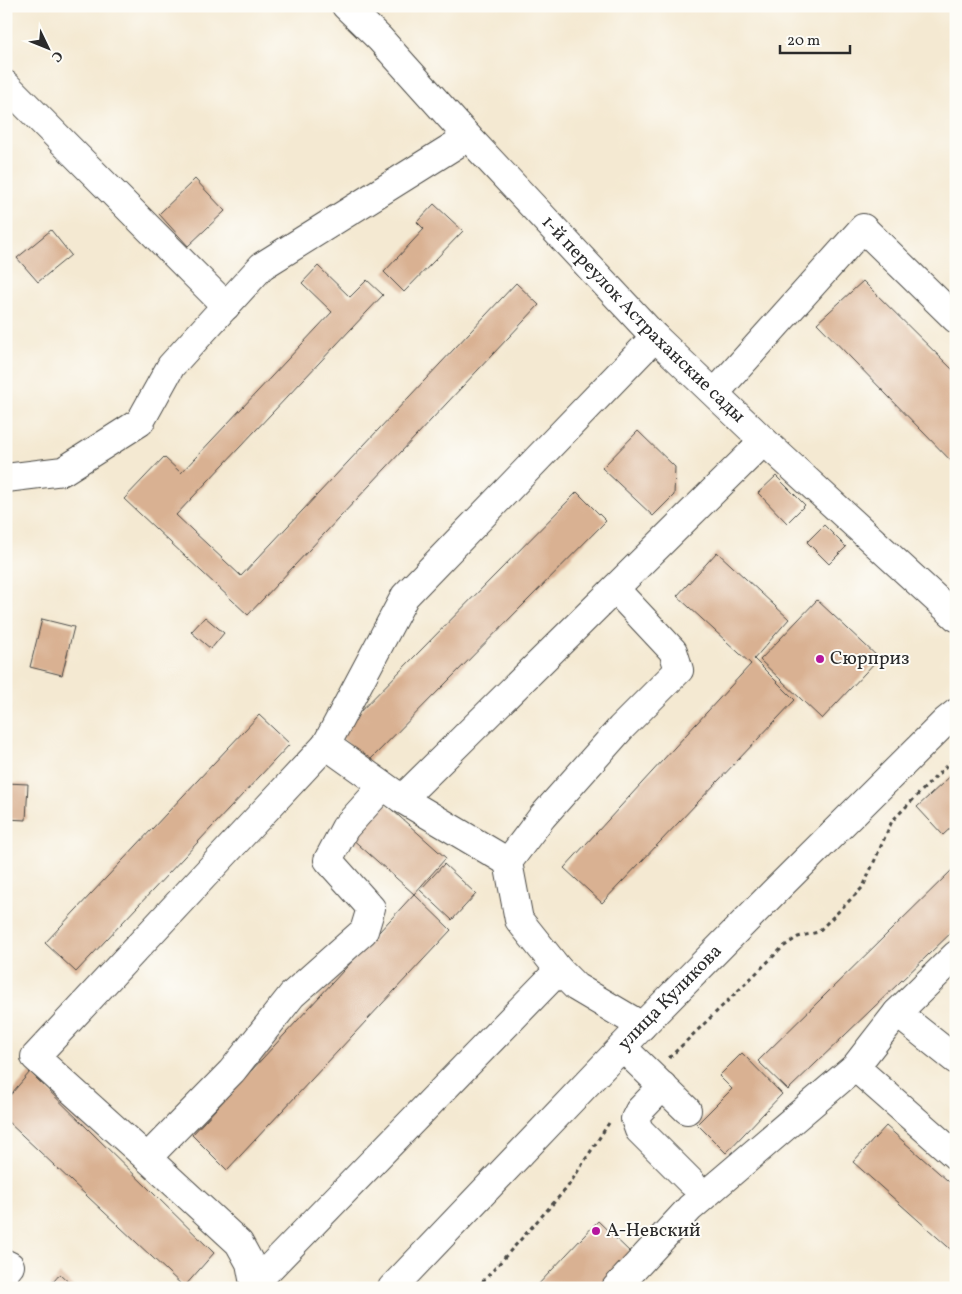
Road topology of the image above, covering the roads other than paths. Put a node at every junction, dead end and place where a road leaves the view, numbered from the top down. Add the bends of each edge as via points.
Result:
1 (346, 6) edge
2 (6, 85) edge
3 (468, 137) junction
4 (226, 306) junction
5 (956, 318) edge
6 (655, 336) junction
7 (715, 393) junction
8 (764, 441) junction
9 (6, 478) edge
10 (614, 589) junction
11 (956, 617) edge
12 (956, 713) edge
13 (326, 745) junction
14 (392, 792) junction
15 (508, 862) junction
16 (956, 955) edge
17 (559, 970) junction
18 (897, 1012) junction
19 (642, 1026) junction
20 (622, 1047) junction
21 (956, 1060) edge
22 (855, 1067) junction
23 (657, 1081) junction
24 (687, 1110) dead end
25 (956, 1156) edge
26 (147, 1158) junction
27 (691, 1182) dead end
28 (6, 1264) edge
29 (6, 1270) edge
30 (254, 1286) edge
31 (392, 1288) edge
32 (616, 1288) edge

1 - 3 street, 1-й переулок Астраханские сады
2 - 4 street
3 - 4 street via 262,266
3 - 6 street, 1-й переулок Астраханские сады
4 - 9 street via 171,366 140,422 62,471
5 - 7 street via 863,228
6 - 7 street, 1-й переулок Астраханские сады
6 - 13 street via 405,596
7 - 8 street, 1-й переулок Астраханские сады
8 - 10 street
8 - 11 street, 1-й переулок Астраханские сады
10 - 14 street
10 - 15 street via 673,650 680,670 621,728 542,817
12 - 19 street, улица Куликова
13 - 14 street
13 - 26 street via 35,1057
14 - 15 street
14 - 26 street via 345,828 328,860 371,908 364,931 292,995 232,1071
15 - 17 street via 519,920
16 - 18 street
17 - 19 street via 576,987
17 - 30 street
18 - 21 street
18 - 22 street
19 - 20 street, улица Куликова
20 - 23 street
20 - 31 street, улица Куликова
22 - 25 street
22 - 32 street via 690,1208
23 - 24 street
23 - 27 street via 635,1119 639,1130
26 - 30 street via 239,1243 250,1263
28 - 29 street via 10,1266

